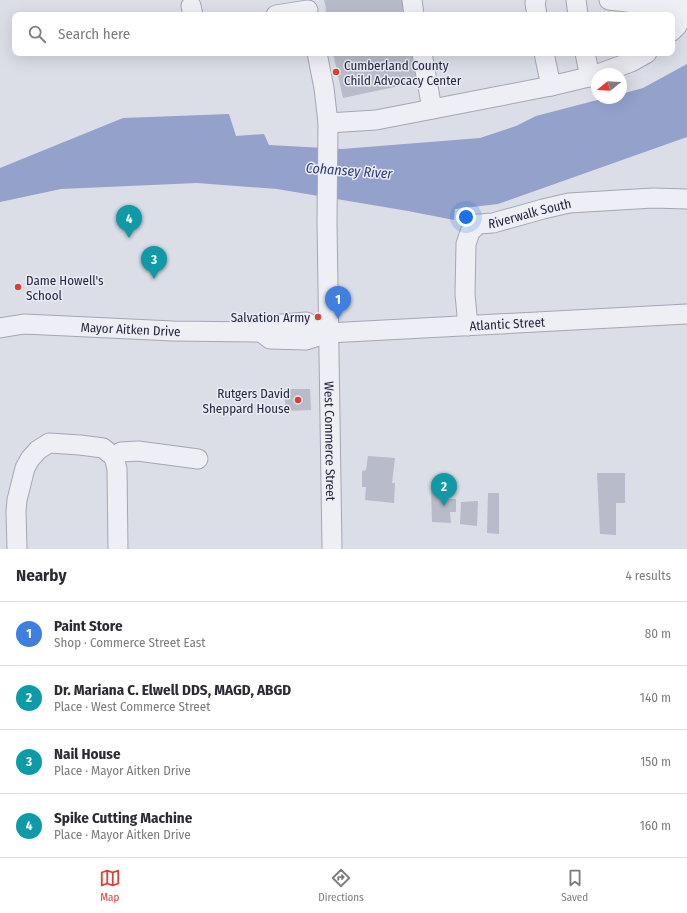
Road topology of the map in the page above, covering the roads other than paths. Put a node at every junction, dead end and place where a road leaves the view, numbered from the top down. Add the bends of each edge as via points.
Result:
1 (412, 0) edge
2 (536, 0) edge
3 (576, 0) edge
4 (616, 5) edge
5 (308, 8) edge
6 (686, 10) edge
7 (290, 12) edge
8 (414, 12) edge
9 (536, 12) edge
10 (578, 12) edge
11 (675, 28) edge
12 (318, 56) edge
13 (423, 56) edge
14 (545, 56) edge
15 (586, 56) edge
16 (630, 58) edge
17 (592, 68) edge
18 (609, 68) edge
19 (591, 76) edge
20 (551, 86) junction
21 (432, 109) junction
22 (328, 131) junction
23 (687, 199) edge
24 (687, 314) edge
25 (468, 326) junction
26 (0, 328) edge
27 (328, 333) junction
28 (114, 457) junction
29 (198, 459) dead end
30 (17, 549) edge
31 (118, 549) edge
32 (332, 549) edge

1 - 8 street
2 - 9 street
3 - 10 street
4 - 6 street
5 - 7 street
6 - 11 street
12 - 22 street, West Commerce Street
13 - 21 street
14 - 20 street
15 - 17 street
16 - 18 street
19 - 20 street
20 - 21 street
21 - 22 street
22 - 27 street, West Commerce Street
23 - 25 street, Riverwalk South via 653,198 570,203 493,223 478,224 470,232 466,244 465,294
24 - 25 street, Atlantic Street
25 - 27 street, Atlantic Street
26 - 27 street, Mayor Aitken Drive via 24,324 261,332 270,339 306,340
27 - 32 street, West Commerce Street
28 - 29 street via 121,452 138,451
28 - 30 street via 103,448 80,444 49,443 38,450 25,468 17,500
28 - 31 street via 117,469

